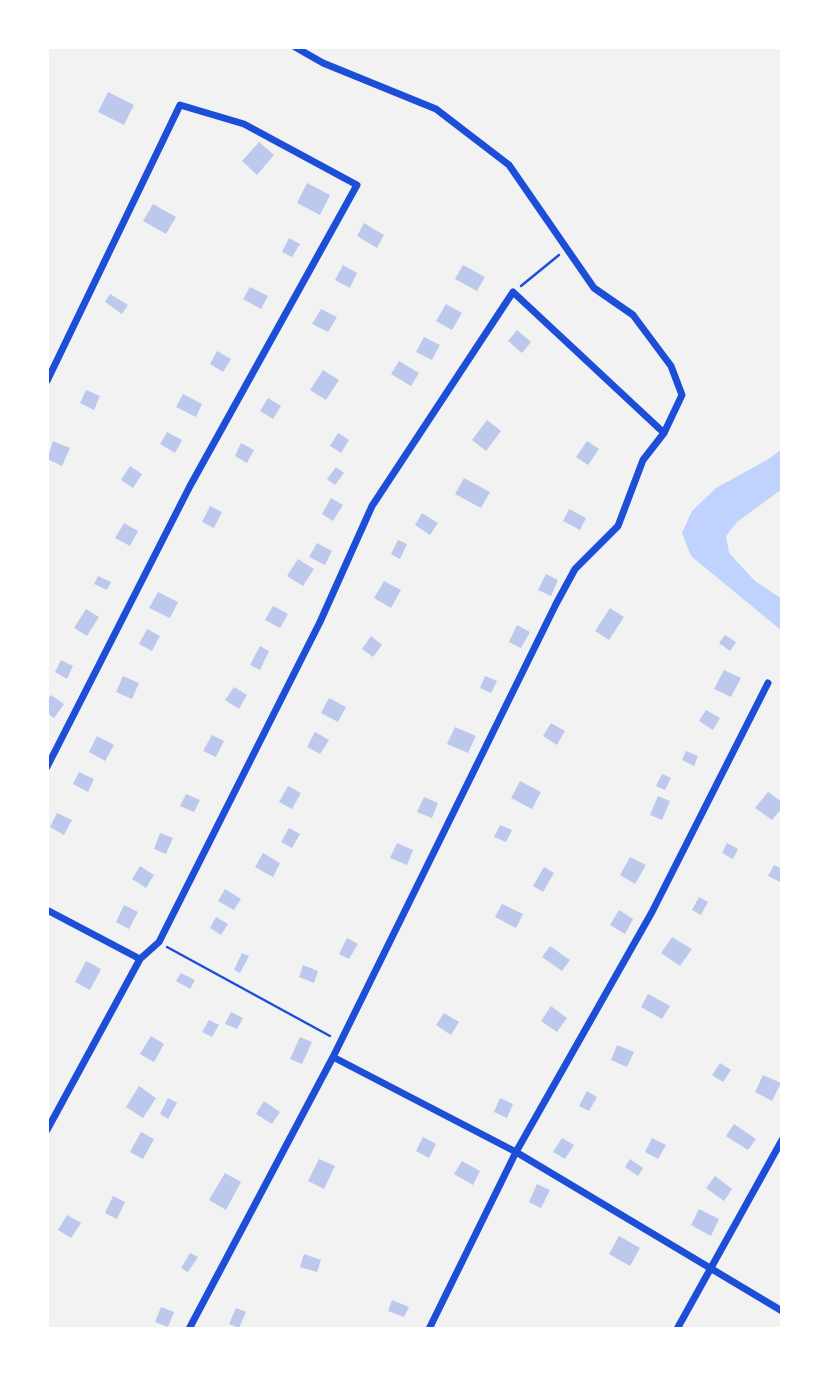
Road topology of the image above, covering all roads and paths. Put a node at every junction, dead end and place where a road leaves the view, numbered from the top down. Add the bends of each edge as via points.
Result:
1 (295, 47) edge
2 (566, 250) junction
3 (513, 292) junction
4 (47, 381) edge
5 (664, 433) junction
6 (768, 683) dead end
7 (47, 767) edge
8 (47, 911) edge
9 (159, 942) junction
10 (140, 959) junction
11 (333, 1057) junction
12 (47, 1130) edge
13 (782, 1140) edge
14 (516, 1152) junction
15 (710, 1268) junction
16 (782, 1311) edge
17 (189, 1329) edge
18 (429, 1329) edge
19 (677, 1329) edge

1 - 2 street via 436,109 509,165
2 - 3 path
2 - 5 street via 594,288 633,315 671,366 682,395
3 - 5 street
3 - 9 street via 372,506 320,622
4 - 7 street via 180,105 244,124 357,185 190,486
5 - 11 street via 643,460 618,526 575,569 556,604
6 - 14 street via 652,912
8 - 10 street
9 - 10 street
9 - 11 path via 329,1034
10 - 12 street
11 - 14 street
11 - 17 street
13 - 15 street
14 - 15 street
14 - 18 street
15 - 16 street
15 - 19 street

